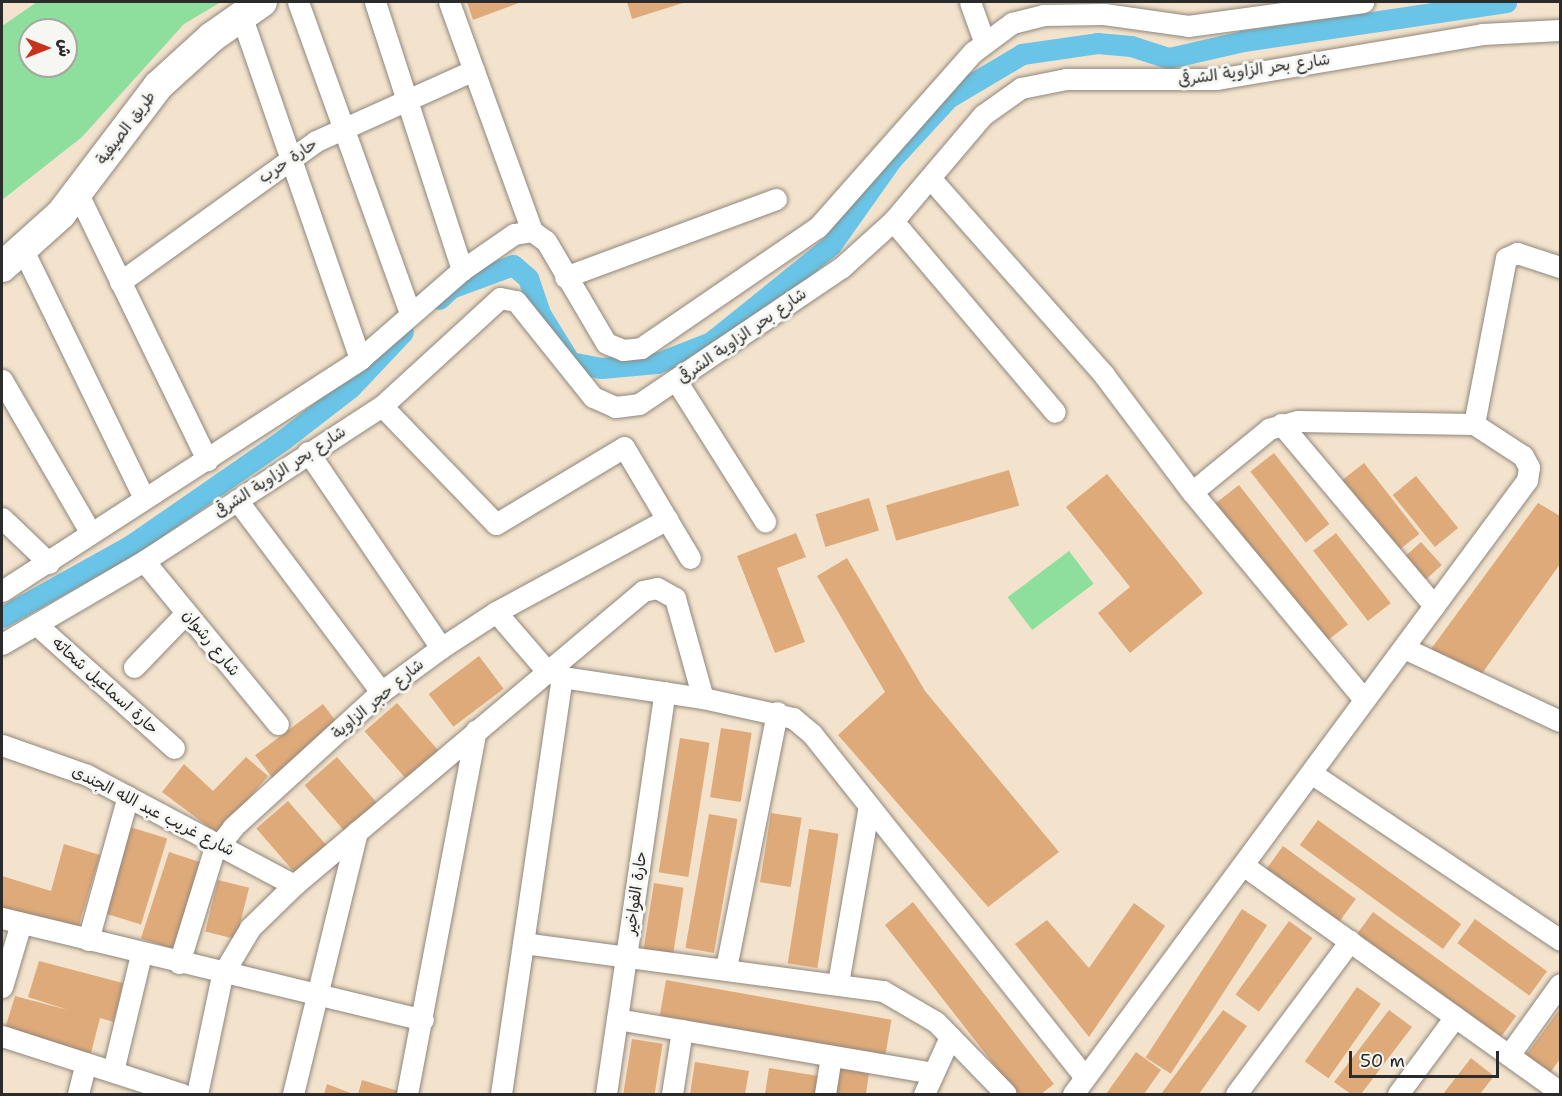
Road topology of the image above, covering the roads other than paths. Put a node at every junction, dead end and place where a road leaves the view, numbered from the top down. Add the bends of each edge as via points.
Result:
1 (298, 2) edge
2 (375, 2) edge
3 (449, 2) edge
4 (970, 2) edge
5 (1363, 2) edge
6 (252, 8) edge
7 (1560, 30) edge
8 (984, 41) junction
9 (474, 70) junction
10 (407, 99) junction
11 (343, 127) junction
12 (290, 157) junction
13 (930, 178) junction
14 (78, 194) junction
15 (776, 200) dead end
16 (893, 221) junction
17 (532, 231) junction
18 (13, 260) edge
19 (1560, 267) edge
20 (462, 270) junction
21 (566, 277) junction
22 (120, 282) junction
23 (410, 313) junction
24 (360, 359) junction
25 (2, 380) edge
26 (677, 382) junction
27 (382, 406) junction
28 (1055, 412) dead end
29 (1281, 424) junction
30 (1474, 424) junction
31 (308, 452) junction
32 (207, 460) junction
33 (1192, 492) junction
34 (144, 498) junction
35 (237, 500) junction
36 (2, 518) edge
37 (667, 519) junction
38 (765, 521) dead end
39 (90, 532) junction
40 (690, 558) dead end
41 (144, 561) junction
42 (48, 563) junction
43 (6, 581) edge
44 (1434, 606) junction
45 (496, 612) junction
46 (186, 613) junction
47 (36, 625) junction
48 (2, 644) edge
49 (441, 648) junction
50 (1404, 648) junction
51 (134, 667) dead end
52 (554, 674) junction
53 (381, 692) junction
54 (665, 692) junction
55 (703, 698) junction
56 (1363, 698) junction
57 (777, 711) junction
58 (1560, 721) edge
59 (278, 724) dead end
60 (476, 730) junction
61 (4, 740) edge
62 (174, 748) dead end
63 (1311, 773) junction
64 (128, 796) junction
65 (869, 806) junction
66 (357, 832) junction
67 (218, 843) junction
68 (1243, 865) junction
69 (294, 885) junction
70 (11, 921) edge
71 (88, 940) junction
72 (1560, 940) edge
73 (1350, 941) junction
74 (523, 943) junction
75 (141, 954) junction
76 (627, 956) junction
77 (179, 963) junction
78 (726, 968) junction
79 (222, 975) junction
80 (838, 983) junction
81 (1560, 984) edge
82 (2, 987) edge
83 (317, 996) junction
84 (1455, 1017) junction
85 (617, 1019) junction
86 (423, 1020) junction
87 (682, 1030) junction
88 (950, 1037) junction
89 (2, 1038) edge
90 (1509, 1055) junction
91 (831, 1056) junction
92 (87, 1063) junction
93 (113, 1071) junction
94 (932, 1074) junction
95 (1085, 1077) junction
96 (1555, 1091) edge
97 (78, 1095) edge
98 (182, 1095) edge
99 (197, 1095) edge
100 (293, 1095) edge
101 (407, 1095) edge
102 (501, 1095) edge
103 (606, 1095) edge
104 (672, 1095) edge
105 (825, 1095) edge
106 (924, 1095) edge
107 (1006, 1095) edge
108 (1073, 1095) edge
109 (1236, 1095) edge
110 (1398, 1095) edge

1 - 11 street
2 - 10 street
3 - 9 street
4 - 8 street
5 - 8 street via 1188,26 1104,14 1044,15 1012,23
6 - 12 street
6 - 14 street, طريق الصيفية via 158,86
7 - 13 street, شارع بحر الزاوية الشرقى via 1482,34 1187,82 1035,83 994,104
8 - 21 street via 818,228 641,348 623,350 606,343
9 - 10 street, حارة حرب
9 - 17 street
10 - 11 street, حارة حرب
10 - 20 street
11 - 12 street, حارة حرب
11 - 23 street
12 - 22 street, حارة حرب
12 - 24 street
13 - 16 street, شارع بحر الزاوية الشرقى
13 - 33 street via 1104,375
14 - 18 street, طريق الصيفية
14 - 22 street
15 - 21 street
16 - 26 street, شارع بحر الزاوية الشرقى via 841,268
16 - 28 street
17 - 20 street via 514,234
17 - 21 street via 546,241
18 - 34 street
19 - 30 street via 1517,254 1506,258
20 - 23 street
22 - 32 street
23 - 24 street
24 - 32 street
25 - 39 street
26 - 27 street, شارع بحر الزاوية الشرقى via 639,404 603,404 584,389 516,301 506,297 495,300
26 - 38 street
27 - 31 street, شارع بحر الزاوية الشرقى
27 - 37 street via 490,523 501,523 624,447
29 - 30 street
29 - 33 street
29 - 44 street
30 - 44 street via 1523,456 1527,480
31 - 35 street, شارع بحر الزاوية الشرقى
31 - 49 street
32 - 34 street
33 - 56 street
34 - 39 street
35 - 41 street, شارع بحر الزاوية الشرقى
35 - 53 street
36 - 42 street
37 - 40 street
37 - 45 street, شارع حجر الزاوية
39 - 42 street
41 - 46 street, شارع رشوان
41 - 47 street, شارع بحر الزاوية الشرقى
42 - 43 street
44 - 50 street
45 - 49 street, شارع حجر الزاوية
45 - 52 street
46 - 51 street
46 - 59 street, شارع رشوان
47 - 48 street, شارع بحر الزاوية الشرقى
47 - 62 street, حارة اسماعيل شحاته
49 - 53 street, شارع حجر الزاوية
50 - 56 street
50 - 58 street
52 - 54 street
52 - 55 street via 644,591 657,588 675,598
52 - 60 street
52 - 74 street
53 - 67 street, شارع حجر الزاوية
54 - 55 street
54 - 76 street, حارة الفواخير
55 - 57 street
56 - 63 street
57 - 65 street via 812,734
57 - 78 street
60 - 66 street
60 - 86 street
61 - 64 street, شارع غريب عبد الله الجندى
63 - 68 street
63 - 72 street
64 - 67 street, شارع غريب عبد الله الجندى
64 - 71 street
65 - 80 street
65 - 95 street
66 - 69 street
66 - 83 street
67 - 69 street, شارع غريب عبد الله الجندى
67 - 77 street, شارع حجر الزاوية
68 - 73 street
68 - 95 street
69 - 79 street via 250,928
70 - 71 street
70 - 82 street
71 - 75 street
73 - 84 street
73 - 109 street
74 - 76 street
74 - 102 street
75 - 77 street
75 - 93 street
76 - 78 street
76 - 85 street, حارة الفواخير
77 - 79 street
78 - 80 street
79 - 83 street
79 - 99 street
80 - 88 street via 902,999
81 - 90 street
83 - 86 street
83 - 100 street
84 - 90 street
84 - 110 street
85 - 87 street
85 - 103 street, حارة الفواخير
86 - 101 street
87 - 91 street
87 - 104 street
88 - 94 street
88 - 107 street
89 - 92 street
90 - 96 street
91 - 94 street
91 - 105 street
92 - 93 street
92 - 97 street
93 - 98 street
94 - 106 street
95 - 108 street

